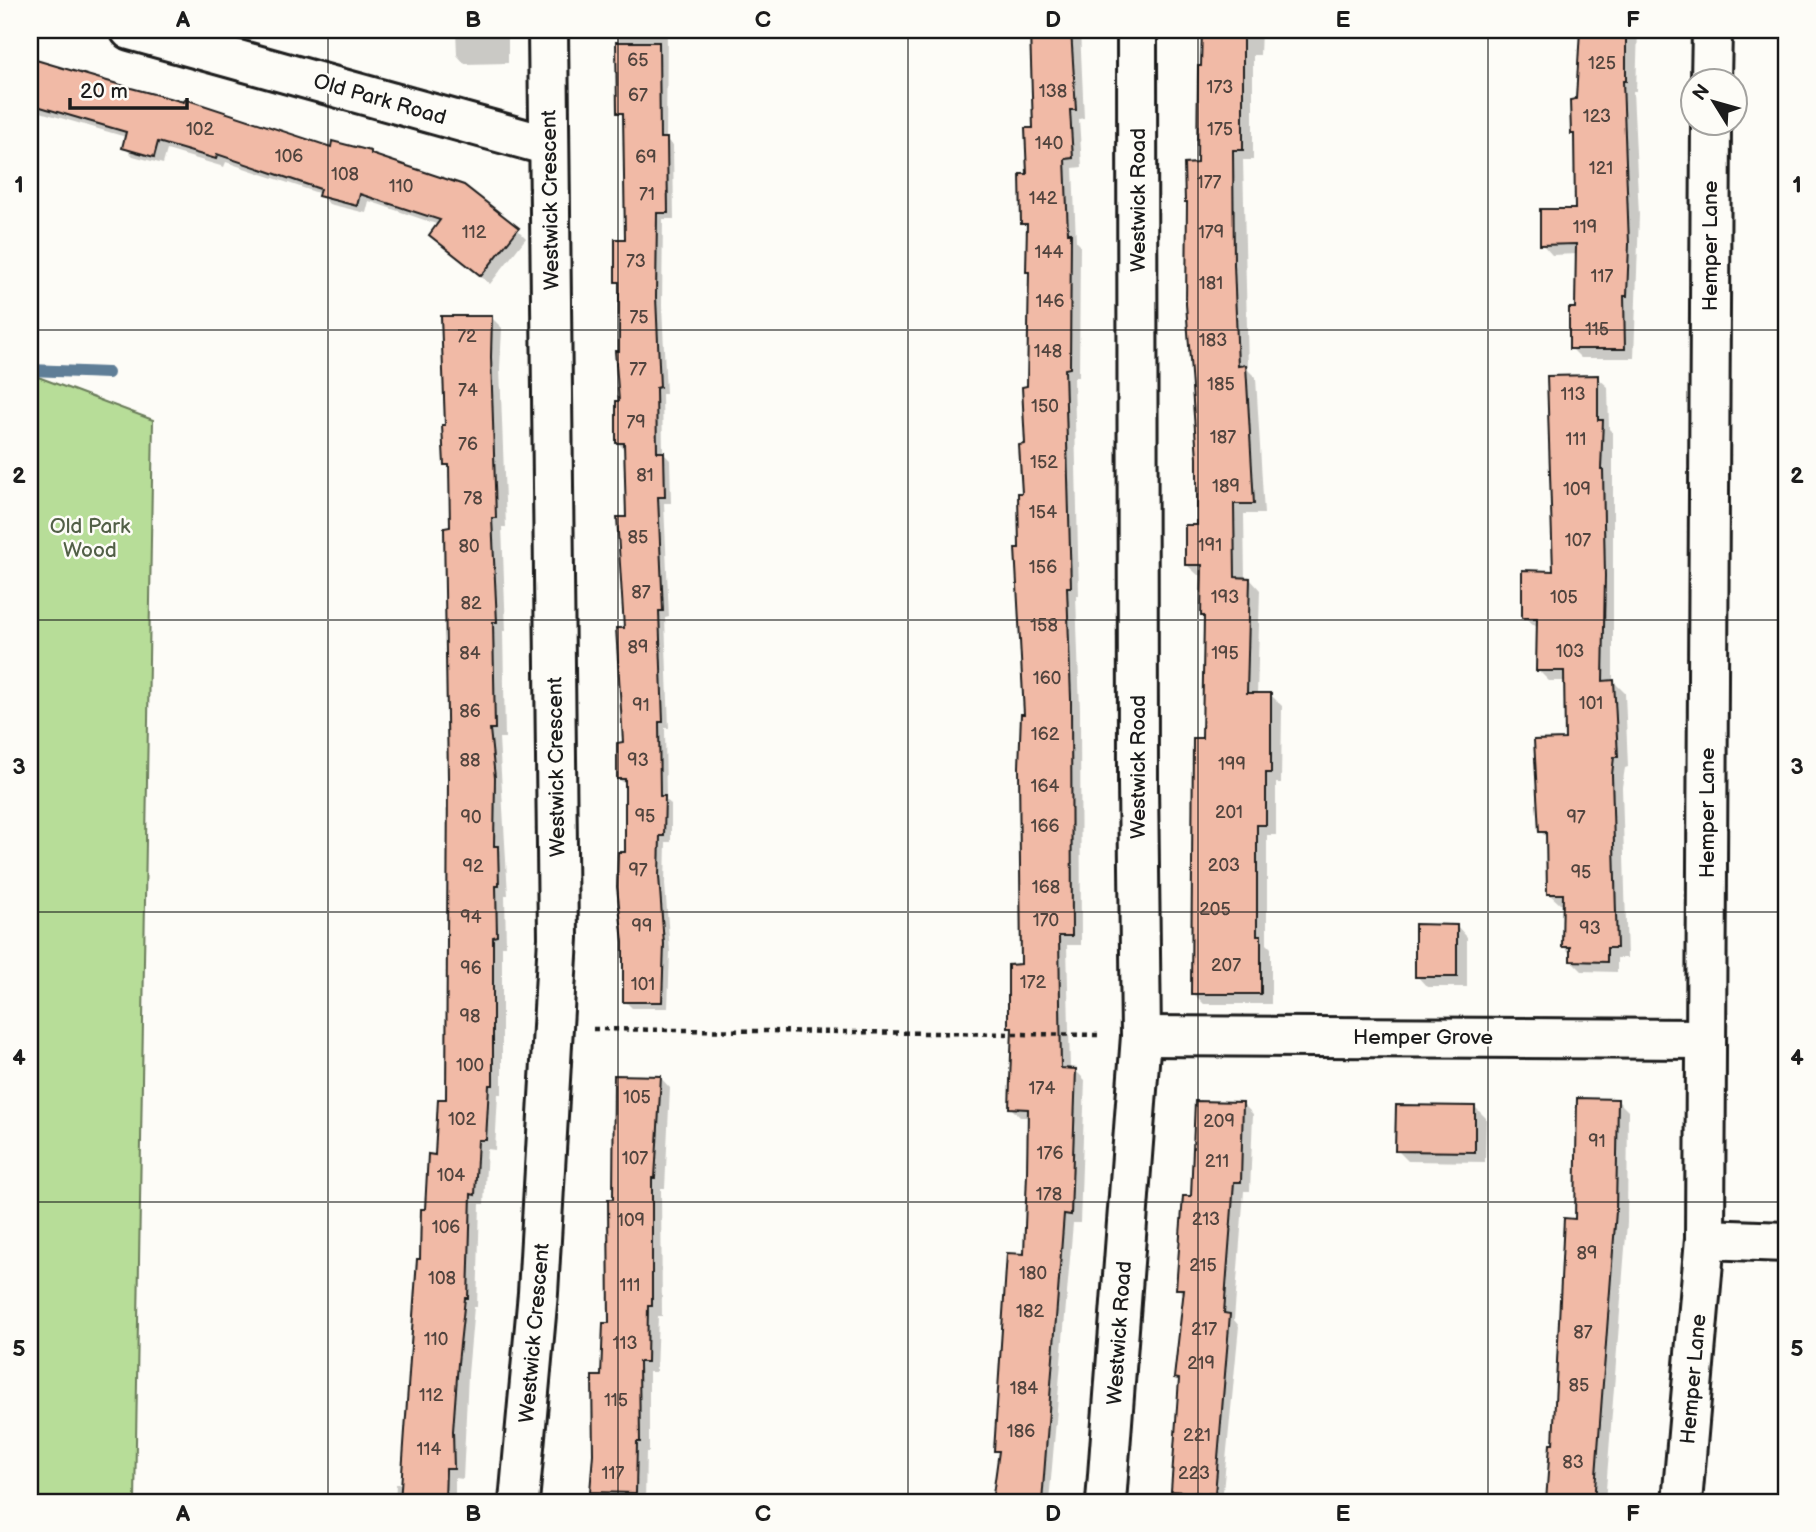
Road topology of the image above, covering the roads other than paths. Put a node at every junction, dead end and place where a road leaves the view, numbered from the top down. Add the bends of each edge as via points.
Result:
1 (130, 30) edge
2 (548, 30) edge
3 (1137, 30) edge
4 (1712, 30) edge
5 (1711, 66) edge
6 (1711, 136) edge
7 (549, 146) junction
8 (1142, 1036) junction
9 (1704, 1039) junction
10 (1705, 1240) junction
11 (1786, 1242) edge
12 (519, 1502) edge
13 (1107, 1502) edge
14 (1682, 1502) edge

1 - 7 street, Old Park Road
2 - 7 street, Westwick Crescent
3 - 8 street, Westwick Road
4 - 5 street
6 - 9 street, Hemper Lane
7 - 12 street, Westwick Crescent via 558,938 538,1293
8 - 9 street, Hemper Grove
8 - 13 street, Westwick Road
9 - 10 street, Hemper Lane
10 - 11 street
10 - 14 street, Hemper Lane

